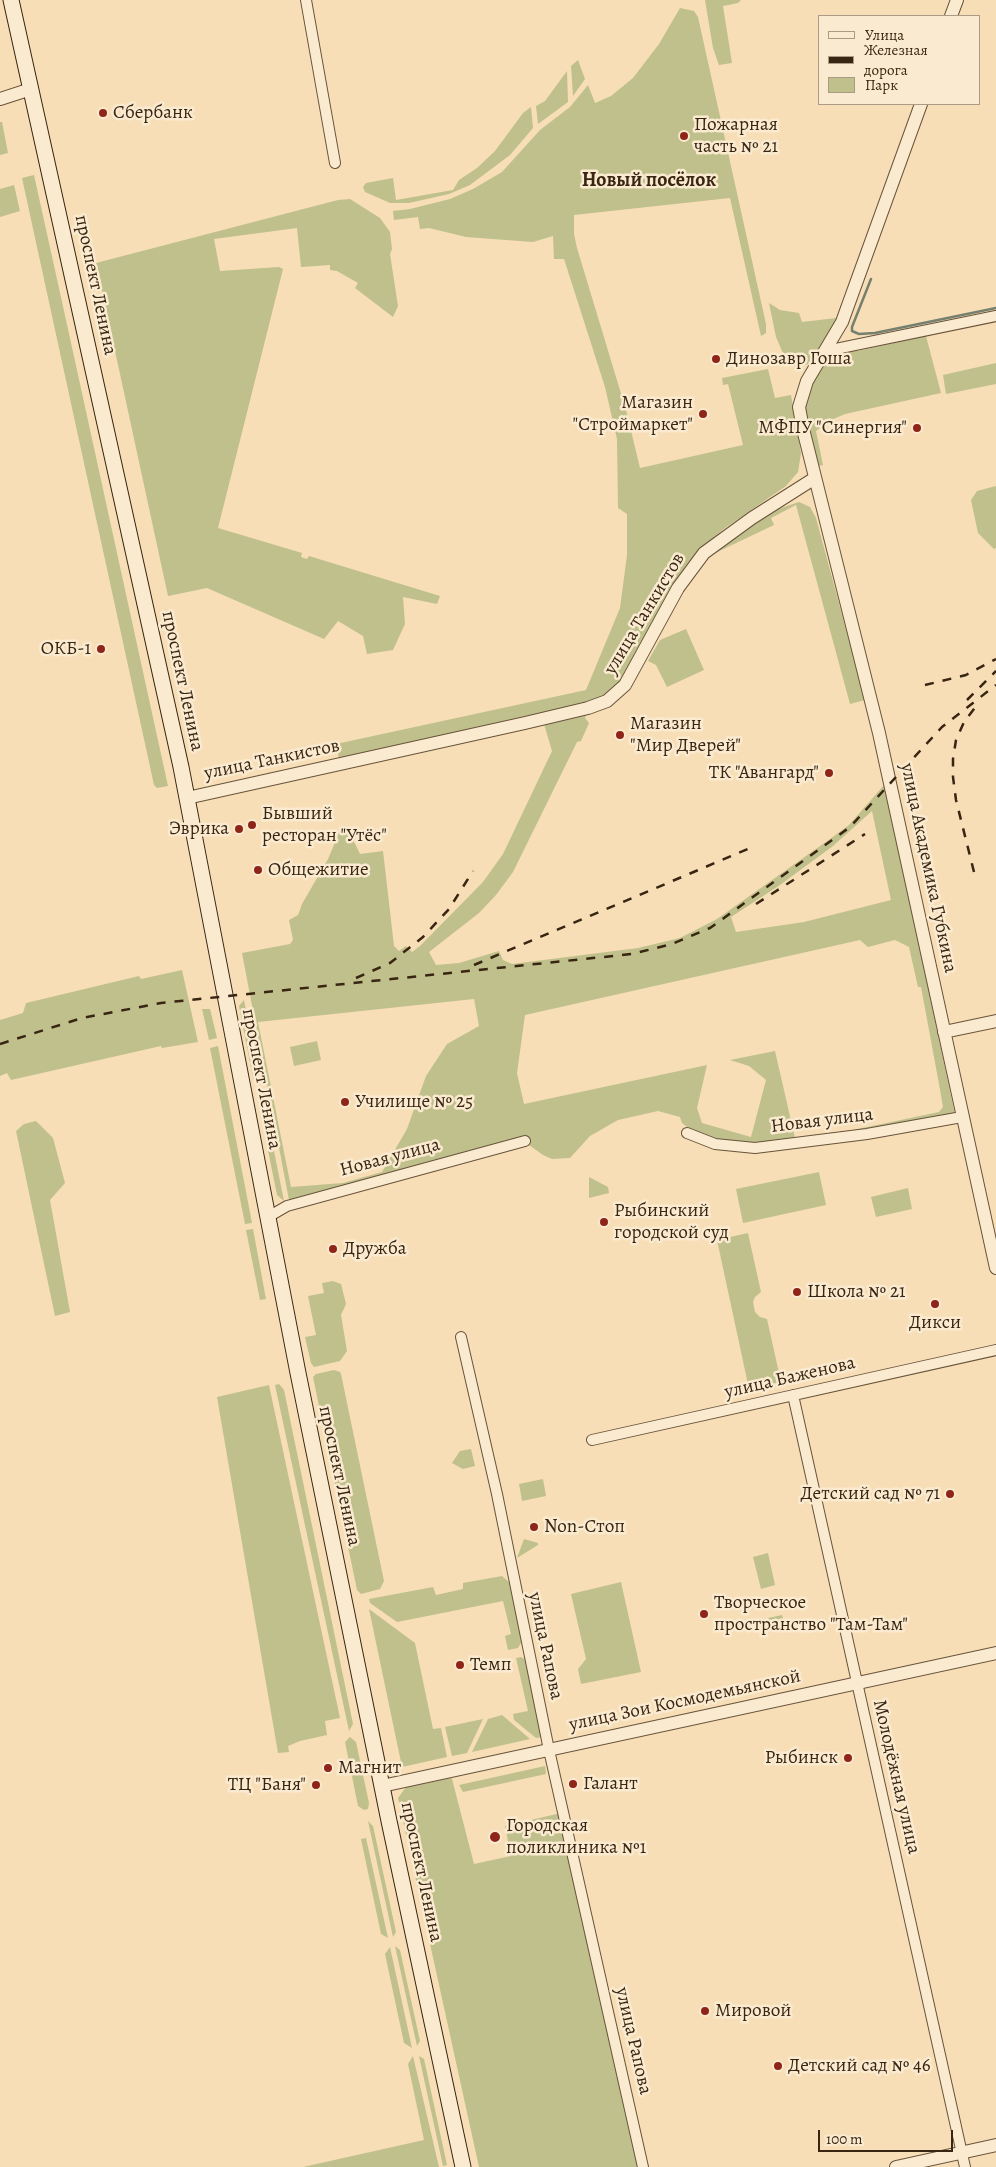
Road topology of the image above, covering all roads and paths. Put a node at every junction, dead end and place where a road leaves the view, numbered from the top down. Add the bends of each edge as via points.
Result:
1 (11, 0) edge
2 (306, 0) edge
3 (957, 0) edge
4 (951, 15) edge
5 (31, 89) junction
6 (0, 99) edge
7 (921, 105) edge
8 (335, 163) dead end
9 (996, 316) edge
10 (826, 351) junction
11 (815, 478) junction
12 (186, 798) junction
13 (996, 1021) edge
14 (944, 1032) junction
15 (962, 1117) junction
16 (687, 1133) dead end
17 (525, 1141) dead end
18 (268, 1217) junction
19 (996, 1268) edge
20 (461, 1337) dead end
21 (996, 1350) edge
22 (793, 1395) junction
23 (592, 1440) dead end
24 (996, 1653) edge
25 (857, 1683) junction
26 (550, 1750) junction
27 (382, 1786) junction
28 (996, 2145) edge
29 (961, 2152) junction
30 (462, 2167) edge
31 (643, 2167) edge
32 (896, 2167) edge
33 (965, 2167) edge

1 - 5 main road, проспект Ленина
2 - 8 street
3 - 4 street
5 - 6 street
5 - 12 main road, проспект Ленина
7 - 10 street via 848,307
9 - 10 street
10 - 11 street via 807,381 800,407
11 - 12 street, улица Танкистов via 704,553 678,588 625,685 607,701 533,721
11 - 14 street, улица Академика Губкина via 879,733
12 - 18 main road, проспект Ленина
13 - 14 street
14 - 15 street, улица Академика Губкина
15 - 16 street, Новая улица via 867,1134 755,1148 714,1144
15 - 19 street, улица Академика Губкина
17 - 18 street, Новая улица via 288,1206
18 - 27 main road, проспект Ленина
20 - 26 street, улица Рапова
21 - 22 street, улица Баженова
22 - 23 street, улица Баженова
22 - 25 street, Молодёжная улица
24 - 25 street, улица Зои Космодемьянской
25 - 26 street, улица Зои Космодемьянской
25 - 29 street, Молодёжная улица
26 - 27 street, улица Зои Космодемьянской
26 - 31 street, улица Рапова
27 - 30 main road, проспект Ленина
28 - 29 street
29 - 32 street
29 - 33 street, Молодёжная улица

